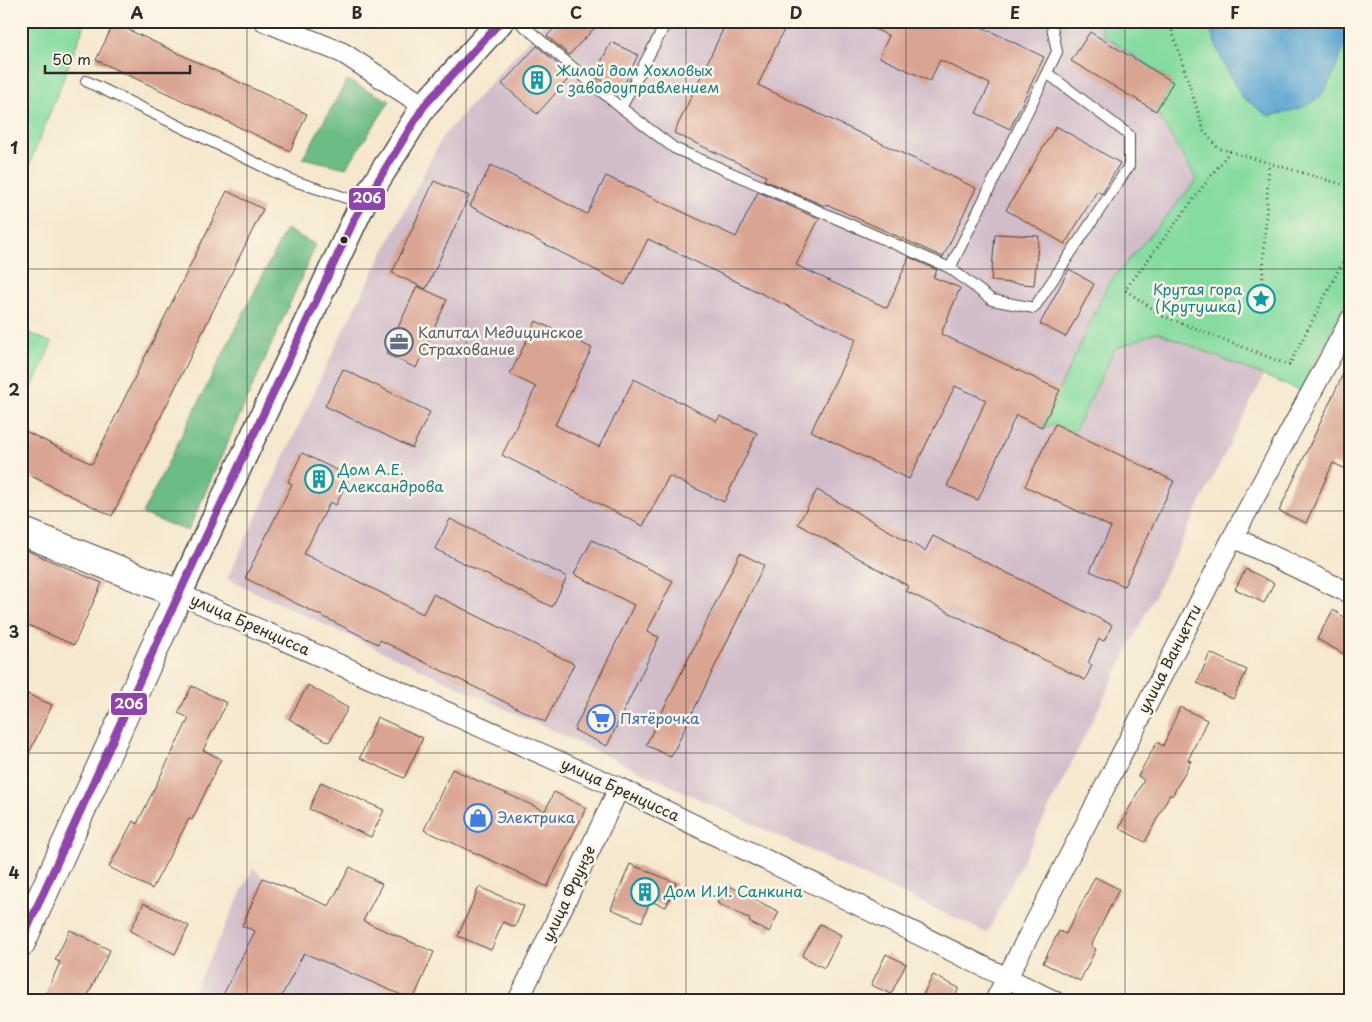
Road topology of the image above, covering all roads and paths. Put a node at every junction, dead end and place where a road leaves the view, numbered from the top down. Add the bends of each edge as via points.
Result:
1 (264, 21) edge
2 (501, 21) edge
3 (518, 21) edge
4 (667, 21) edge
5 (1051, 21) edge
6 (1169, 21) edge
7 (1047, 73) junction
8 (86, 81) dead end
9 (424, 106) junction
10 (621, 108) junction
11 (1230, 151) junction
12 (1269, 163) junction
13 (1351, 187) edge
14 (363, 204) junction
15 (1351, 209) edge
16 (950, 268) junction
17 (1262, 288) dead end
18 (1351, 320) edge
19 (21, 531) edge
20 (1233, 537) junction
21 (179, 594) junction
22 (1351, 594) edge
23 (619, 788) junction
24 (21, 943) edge
25 (1007, 976) junction
26 (518, 1001) edge
27 (995, 1001) edge
28 (1054, 1001) edge

1 - 9 street via 343,53
2 - 9 street
3 - 10 lane
4 - 10 lane
5 - 7 lane via 1057,52
6 - 11 path via 1204,131 1218,148
7 - 16 lane
7 - 16 lane via 1129,135 1129,166 1034,308 992,300
8 - 14 lane via 291,180
9 - 14 street
10 - 16 lane via 674,148
11 - 12 path
11 - 15 path via 1125,290 1163,316 1288,365 1346,254
12 - 13 path
12 - 17 path
14 - 21 street
18 - 20 street, улица Ванцетти
19 - 21 main road
20 - 22 street
20 - 25 street, улица Ванцетти
21 - 23 street, улица Бренцисса
21 - 24 main road
23 - 25 street, улица Бренцисса
23 - 26 street, улица Фрунзе
25 - 27 street, улица Ванцетти
25 - 28 street, улица Бренцисса

